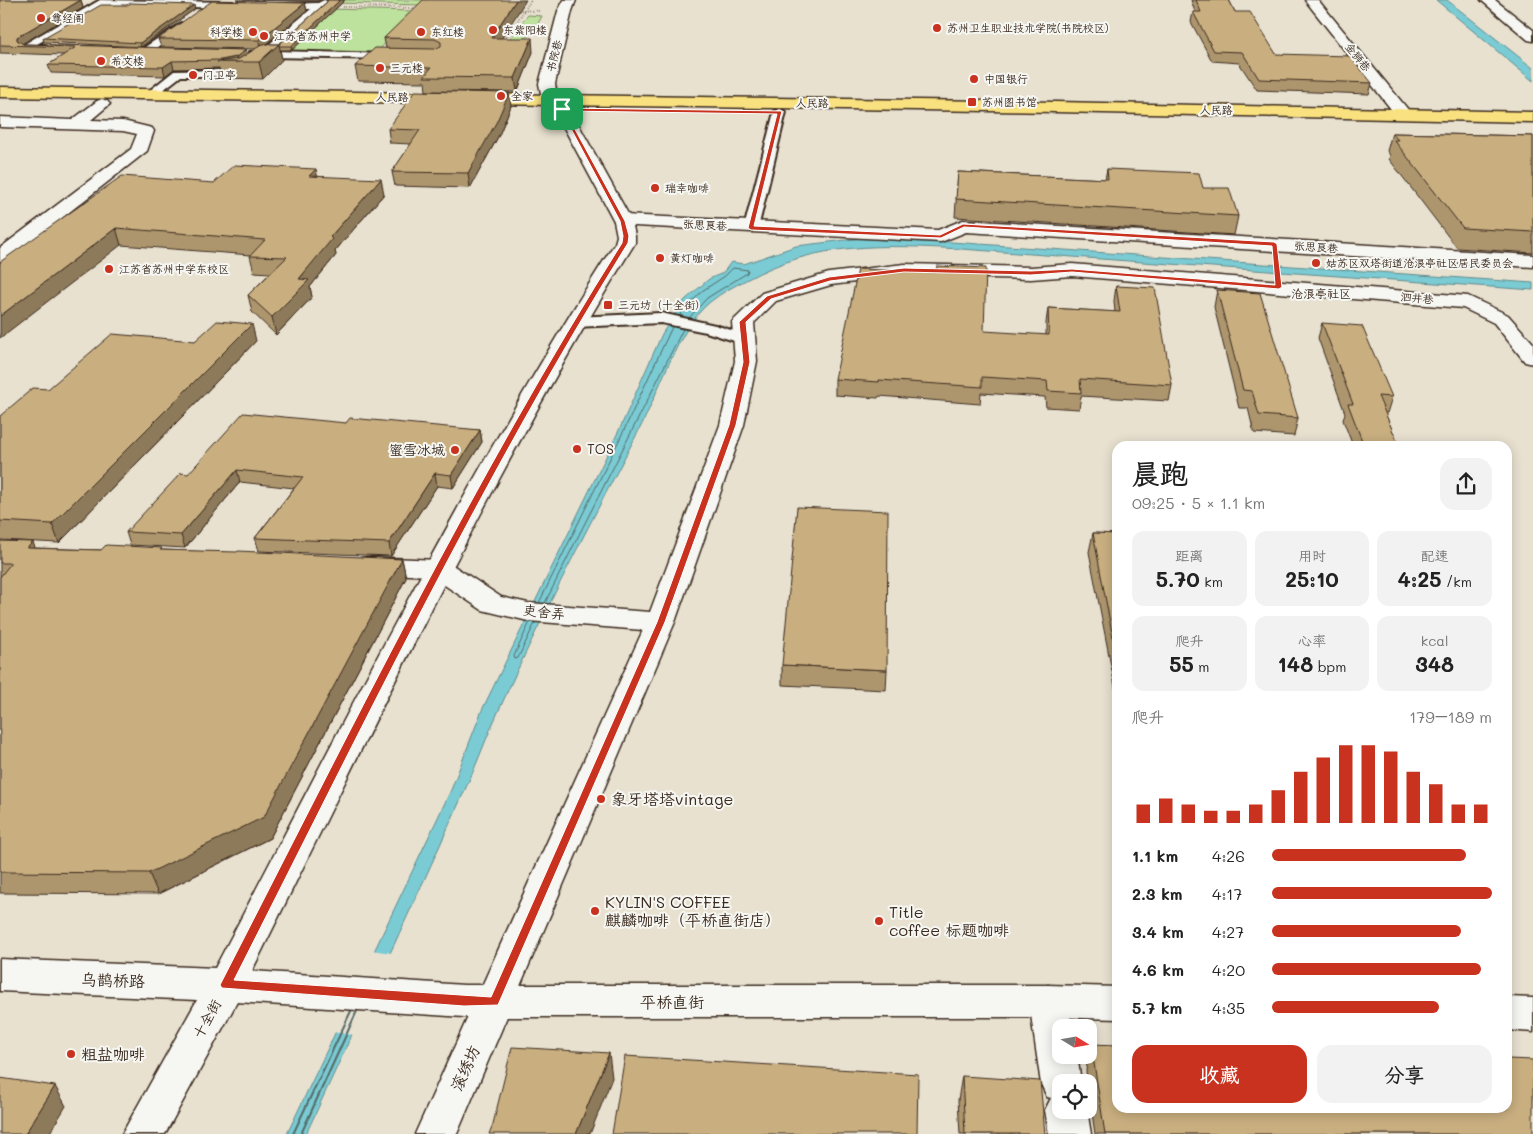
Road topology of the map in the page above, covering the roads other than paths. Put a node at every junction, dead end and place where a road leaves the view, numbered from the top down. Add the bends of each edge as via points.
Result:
1 (1311, 0) edge
2 (1487, 0) edge
3 (1505, 0) edge
4 (100, 1) edge
5 (324, 3) edge
6 (211, 4) junction
7 (247, 5) edge
8 (274, 5) edge
9 (568, 5) edge
10 (1533, 21) edge
11 (22, 36) edge
12 (42, 37) junction
13 (1533, 37) edge
14 (59, 49) edge
15 (116, 51) edge
16 (144, 52) junction
17 (160, 52) edge
18 (244, 54) edge
19 (264, 55) junction
20 (401, 57) edge
21 (202, 64) edge
22 (159, 72) edge
23 (183, 73) junction
24 (0, 92) edge
25 (150, 95) junction
26 (0, 102) edge
27 (102, 104) junction
28 (556, 104) junction
29 (780, 112) junction
30 (1404, 114) junction
31 (1533, 117) edge
32 (0, 122) edge
33 (76, 124) junction
34 (1533, 127) edge
35 (623, 221) junction
36 (751, 228) junction
37 (0, 257) edge
38 (1533, 261) edge
39 (1276, 268) junction
40 (575, 322) junction
41 (744, 339) junction
42 (1533, 357) edge
43 (338, 564) edge
44 (438, 568) junction
45 (661, 622) junction
46 (0, 975) edge
47 (226, 985) junction
48 (1048, 1001) junction
49 (479, 1002) junction
50 (1112, 1003) edge
51 (1512, 1014) edge
52 (1533, 1015) edge
53 (1059, 1074) edge
54 (1068, 1119) edge
55 (143, 1134) edge
56 (436, 1134) edge
57 (1070, 1134) edge

1 - 30 street, 金狮巷
2 - 13 street
3 - 10 street
4 - 6 lane
4 - 12 lane
5 - 8 lane
5 - 19 lane
6 - 7 lane
6 - 16 lane
9 - 28 street, 书院巷 via 547,84
11 - 12 lane
12 - 14 lane via 26,47
15 - 16 lane
16 - 17 lane
18 - 19 lane
19 - 20 lane
19 - 23 lane via 242,70
21 - 23 lane
22 - 23 lane
23 - 25 lane
24 - 25 main road, 人民路
25 - 28 main road, 人民路
26 - 27 main road, 人民路
27 - 28 main road, 人民路
27 - 33 street
28 - 29 main road, 人民路
28 - 30 main road, 人民路
28 - 35 street, 十全街
29 - 34 main road, 人民路
29 - 36 lane
30 - 31 main road, 人民路
32 - 33 street
33 - 37 street via 122,126 146,131 140,152
35 - 36 street, 张思良巷
35 - 40 street, 十全街 via 625,243
36 - 39 street, 张思良巷 via 941,236 963,226
38 - 39 street, 张思良巷
39 - 41 street, 滚绣坊 via 1031,273 904,270 829,279 769,297 743,322
39 - 42 street, 泗井巷 via 1468,302 1501,319
40 - 41 lane via 661,318
40 - 44 street, 十全街
41 - 45 street, 滚绣坊 via 746,362 732,425
43 - 44 street
44 - 45 street, 吏舍弄 via 492,604 528,612
44 - 47 street, 十全街
45 - 49 street, 滚绣坊
46 - 47 street, 乌鹊桥路
47 - 49 street, 平桥直街
47 - 55 street, 十全街
48 - 49 street, 平桥直街
48 - 50 street, 平桥直街
48 - 53 street
49 - 56 street, 滚绣坊
51 - 52 street
54 - 57 street

